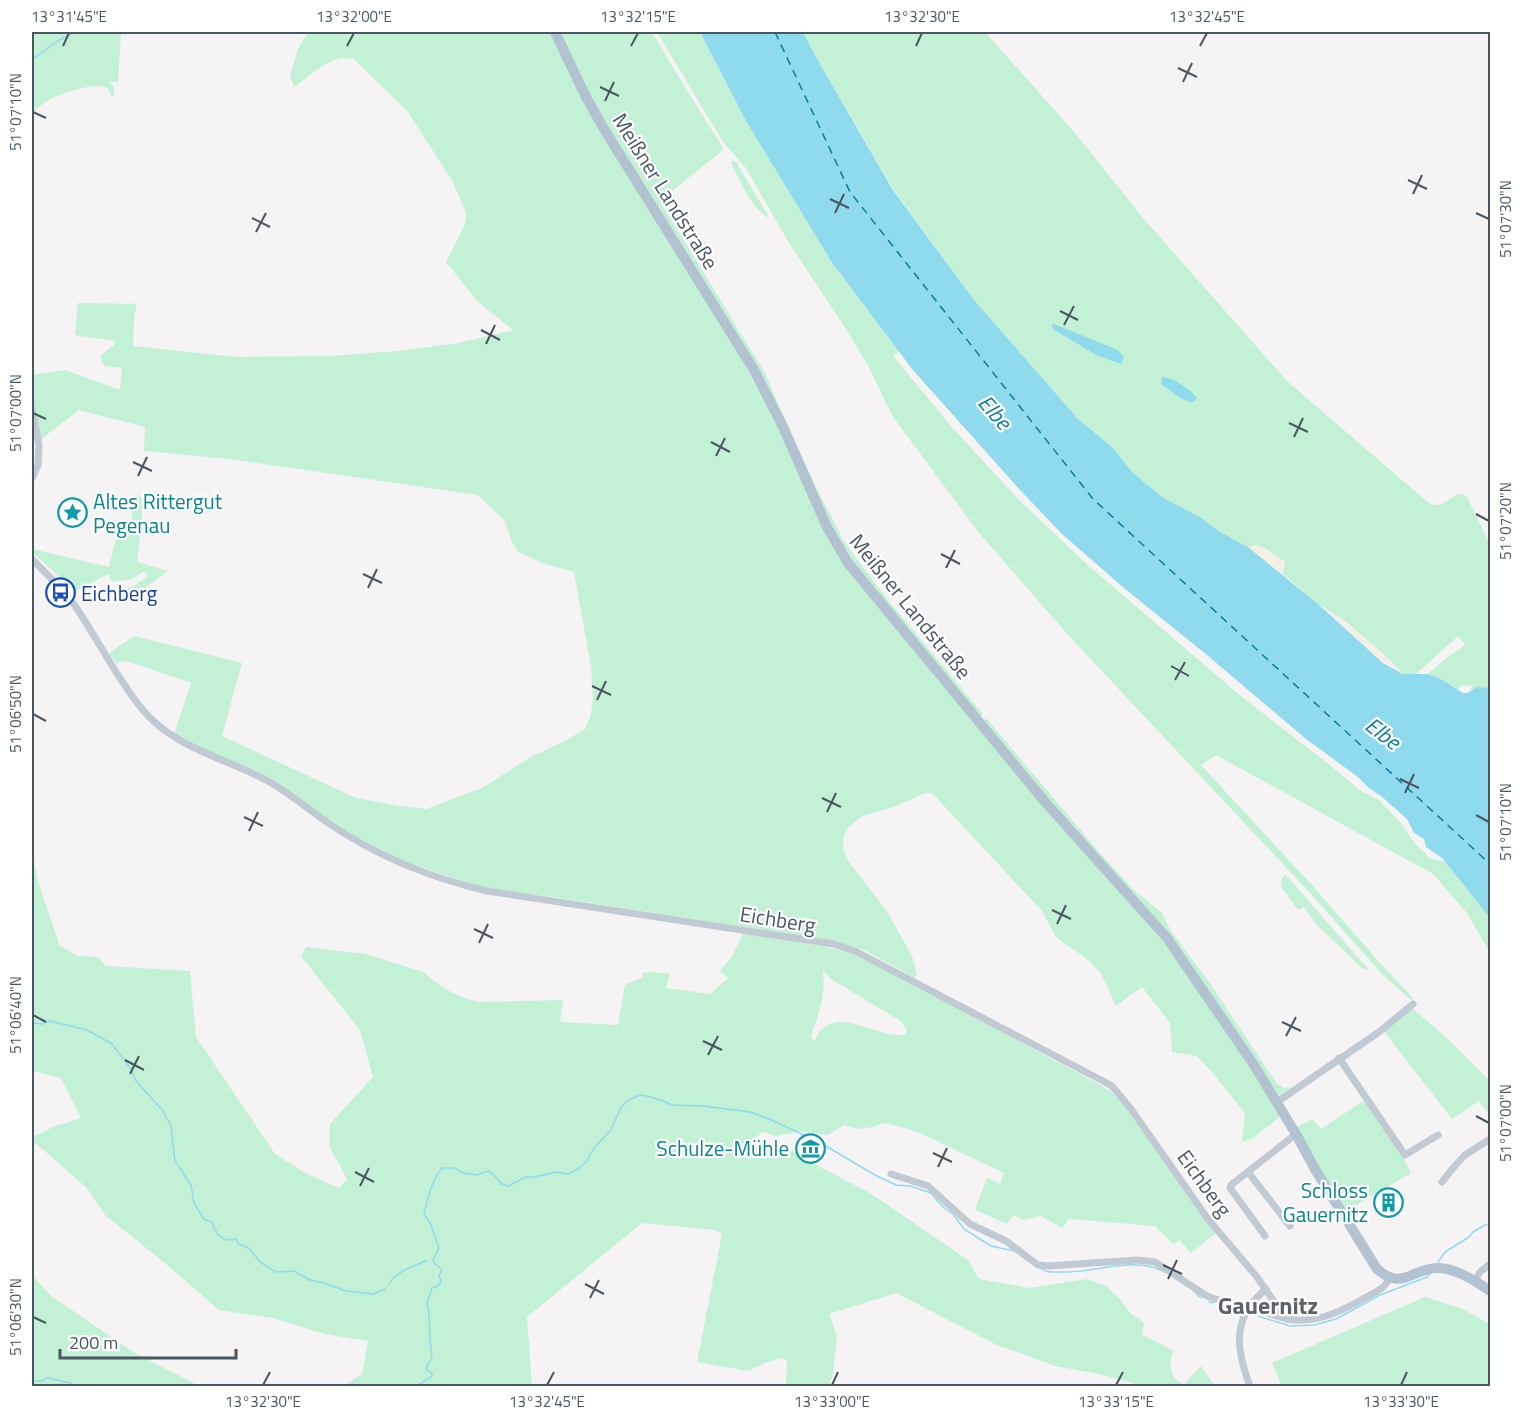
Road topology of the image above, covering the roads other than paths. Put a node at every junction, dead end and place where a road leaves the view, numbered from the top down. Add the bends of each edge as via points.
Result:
1 (555, 32) edge
2 (32, 409) edge
3 (32, 478) edge
4 (32, 559) edge
5 (1413, 1004) dead end
6 (1339, 1059) junction
7 (1277, 1102) junction
8 (1296, 1134) junction
9 (1438, 1135) dead end
10 (1491, 1139) edge
11 (1248, 1172) junction
12 (891, 1174) dead end
13 (1442, 1182) dead end
14 (1290, 1226) dead end
15 (1265, 1236) dead end
16 (1491, 1263) edge
17 (1389, 1278) junction
18 (1475, 1281) junction
19 (1266, 1289) junction
20 (1491, 1291) edge
21 (1247, 1310) junction
22 (1286, 1319) junction
23 (1250, 1386) edge

1 - 7 main road, Meißner Landstraße via 604,129 753,370 848,563 1046,803 1167,938
2 - 3 street via 39,445 38,465
4 - 19 street, Eichberg via 69,597 142,709 159,726 178,740 268,782 328,823 387,856 469,887 833,944 874,960 1112,1086 1208,1219
5 - 6 street
6 - 7 street
6 - 9 street via 1405,1155
7 - 8 main road, Meißner Landstraße
8 - 11 street
8 - 17 main road, Meißner Landstraße via 1373,1264
10 - 13 street via 1465,1155
11 - 14 street
11 - 15 street via 1230,1188
12 - 21 street via 928,1186 970,1224 1006,1241 1038,1265 1155,1262 1207,1296
16 - 18 street
17 - 18 main road via 1441,1268
17 - 22 street via 1378,1291 1336,1314 1300,1321
18 - 20 main road
19 - 21 street
19 - 22 street, Eichberg
21 - 22 street
21 - 23 street via 1240,1325 1239,1343

